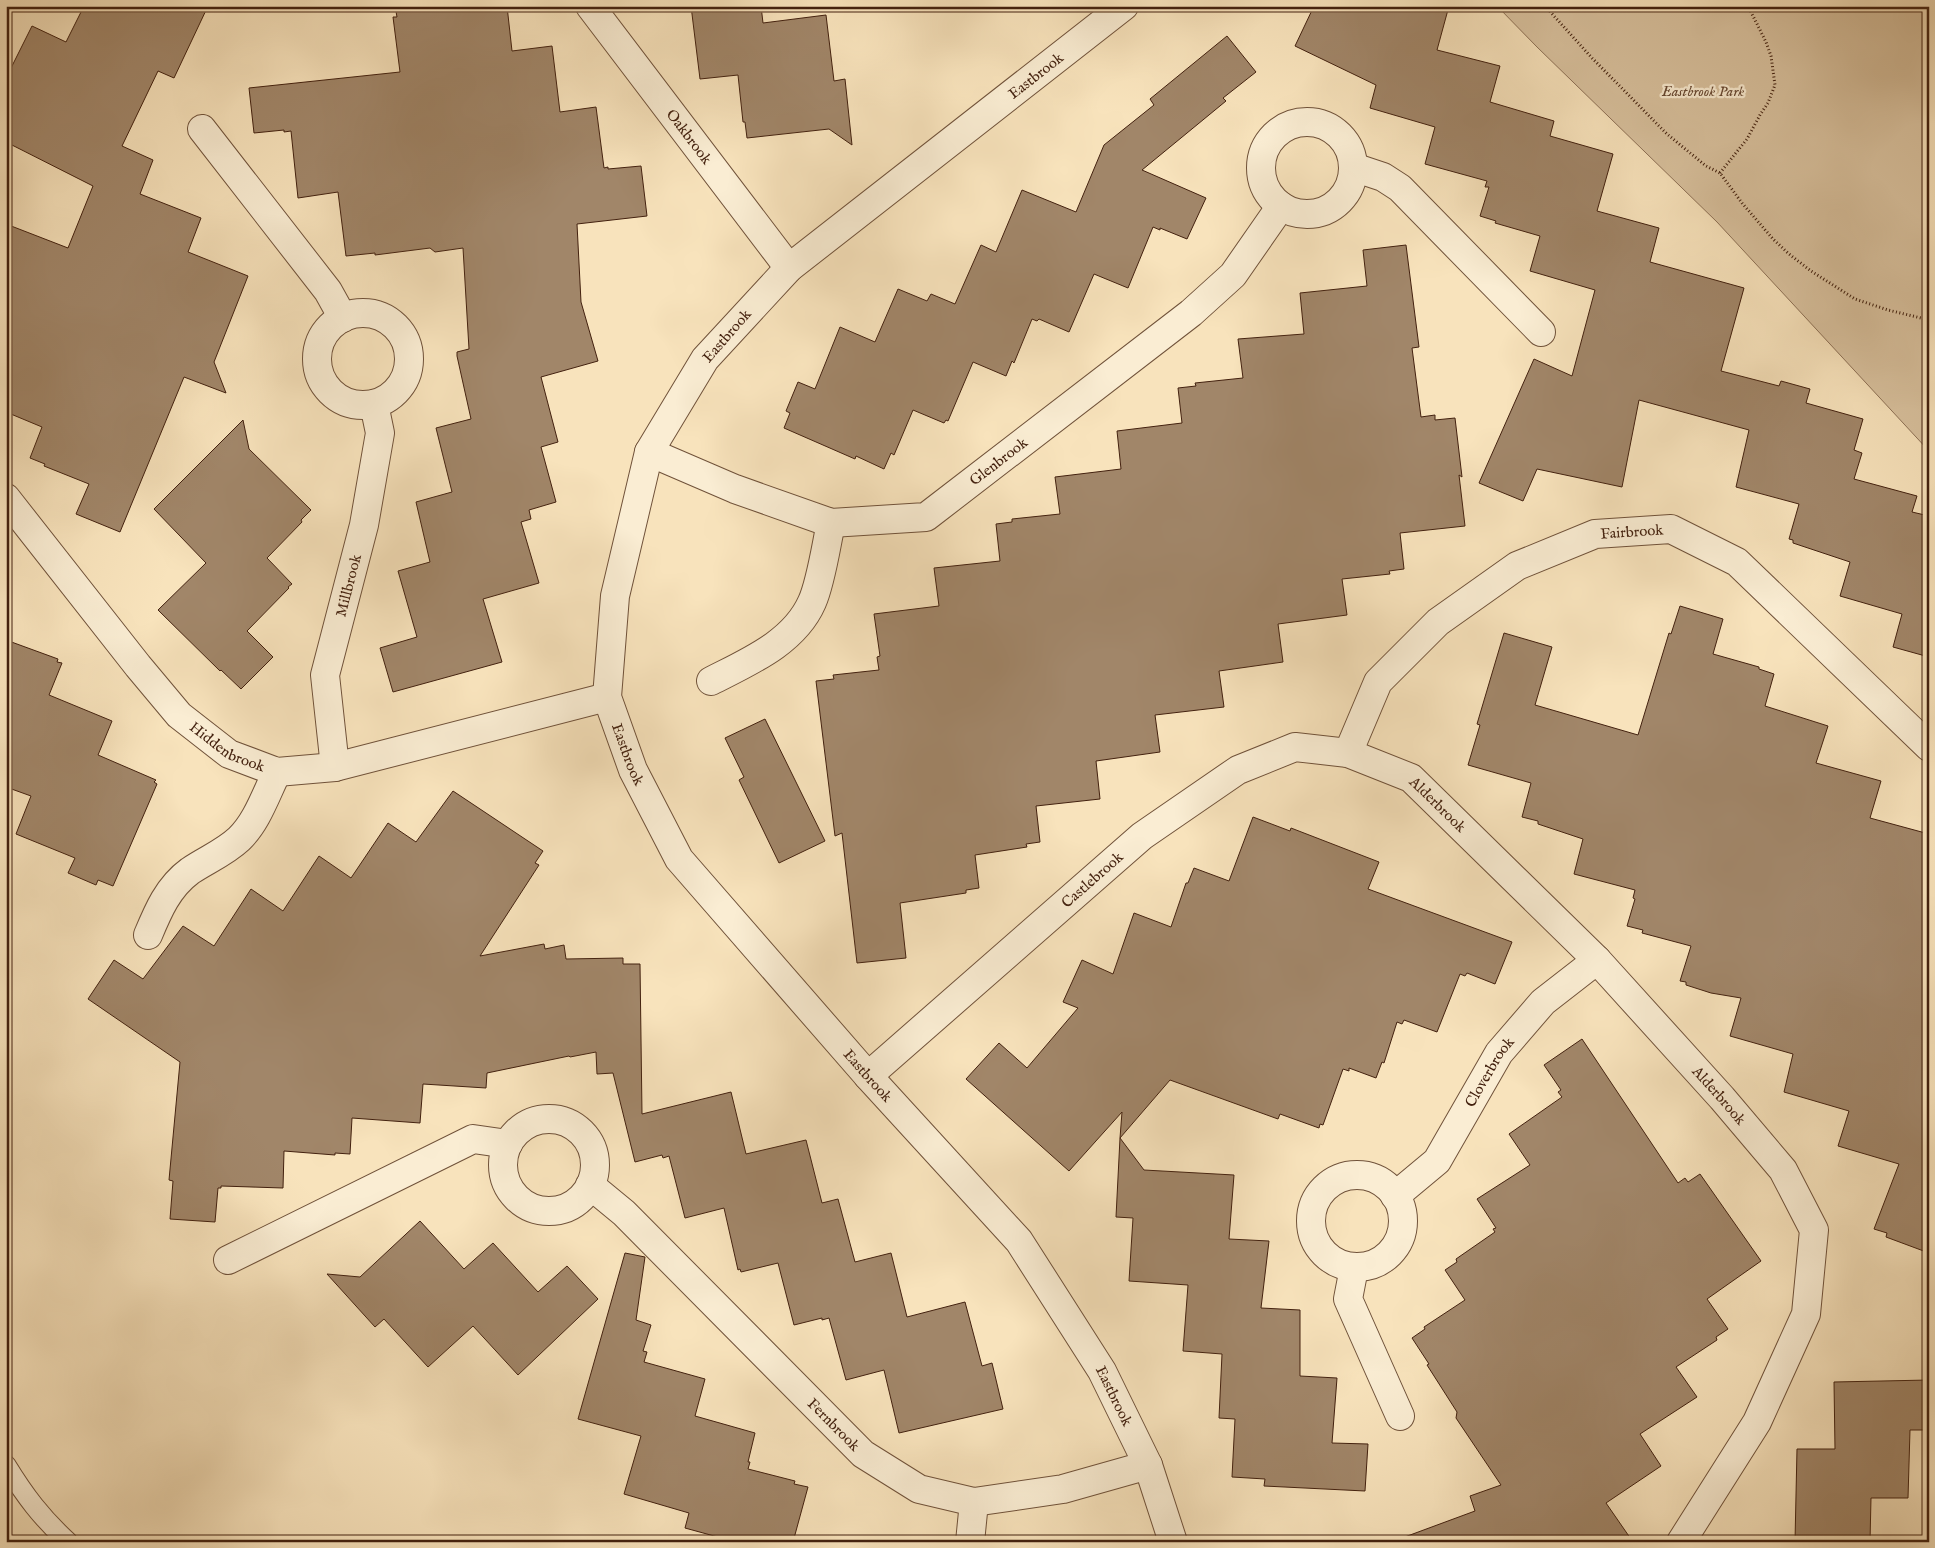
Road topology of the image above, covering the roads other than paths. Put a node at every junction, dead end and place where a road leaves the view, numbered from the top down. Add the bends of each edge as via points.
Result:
1 (590, 6) edge
2 (1124, 6) edge
3 (202, 128) dead end
4 (1353, 167) junction
5 (1281, 206) junction
6 (789, 268) junction
7 (344, 318) junction
8 (1541, 332) dead end
9 (374, 404) junction
10 (649, 452) junction
11 (6, 498) edge
12 (830, 523) junction
13 (711, 681) dead end
14 (607, 697) junction
15 (1929, 747) edge
16 (1348, 753) junction
17 (335, 767) junction
18 (277, 772) junction
19 (148, 935) dead end
20 (1597, 960) junction
21 (868, 1076) junction
22 (508, 1144) junction
23 (590, 1186) junction
24 (1395, 1196) junction
25 (228, 1260) dead end
26 (1354, 1268) junction
27 (1400, 1416) dead end
28 (6, 1465) edge
29 (1148, 1465) junction
30 (974, 1502) junction
31 (68, 1542) edge
32 (970, 1542) edge
33 (1173, 1542) edge
34 (1680, 1542) edge

1 - 6 street, Oakbrook
2 - 6 street, Eastbrook
3 - 7 street via 328,291
4 - 5 street via 1345,194 1335,205 1322,212 1308,214
4 - 5 street via 1344,140 1327,127 1306,122 1279,131 1269,142 1261,170 1270,196
4 - 8 street via 1383,177 1400,188
5 - 12 street, Glenbrook via 1233,275 1192,313 926,517
6 - 10 street, Eastbrook via 706,359
7 - 9 street via 327,330 320,343 316,357 318,371 324,384 340,399 360,405
7 - 9 street via 350,314 365,313 379,316 392,323 407,346 409,361 406,375 388,398
9 - 17 street, Millbrook via 380,433 364,525 325,675
10 - 12 street, Glenbrook via 734,489
10 - 14 street, Eastbrook via 615,596
11 - 18 street, Hiddenbrook via 179,715 229,754
12 - 13 street via 812,602 796,628 760,655
14 - 17 street, Hiddenbrook
14 - 21 street, Eastbrook via 633,770 679,859
15 - 16 street, Fairbrook via 1737,562 1671,529 1595,534 1517,566 1438,622 1378,682
16 - 20 street, Alderbrook via 1411,778
16 - 21 street, Castlebrook via 1295,747 1238,770 1142,836
17 - 18 street, Hiddenbrook
18 - 19 street via 252,823 239,839 190,872 173,888
20 - 24 street, Cloverbrook via 1543,1002 1499,1053 1437,1161
20 - 34 street, Alderbrook via 1783,1170 1814,1230 1806,1314 1757,1422
21 - 29 street, Eastbrook via 1019,1241 1102,1371
22 - 23 street via 504,1157 508,1186 528,1206 542,1210 570,1206
22 - 23 street via 528,1123 556,1119 570,1124 582,1132 595,1157
22 - 25 street via 473,1139
23 - 30 street, Fernbrook via 624,1213 863,1454 918,1489
24 - 26 street via 1402,1209 1400,1238 1382,1260
24 - 26 street via 1386,1185 1359,1175 1332,1182 1321,1192 1314,1205 1312,1234 1328,1257
26 - 27 street via 1348,1299
28 - 31 lane via 26,1498
29 - 30 street, Fernbrook via 1063,1489
29 - 33 street, Eastbrook
30 - 32 street

